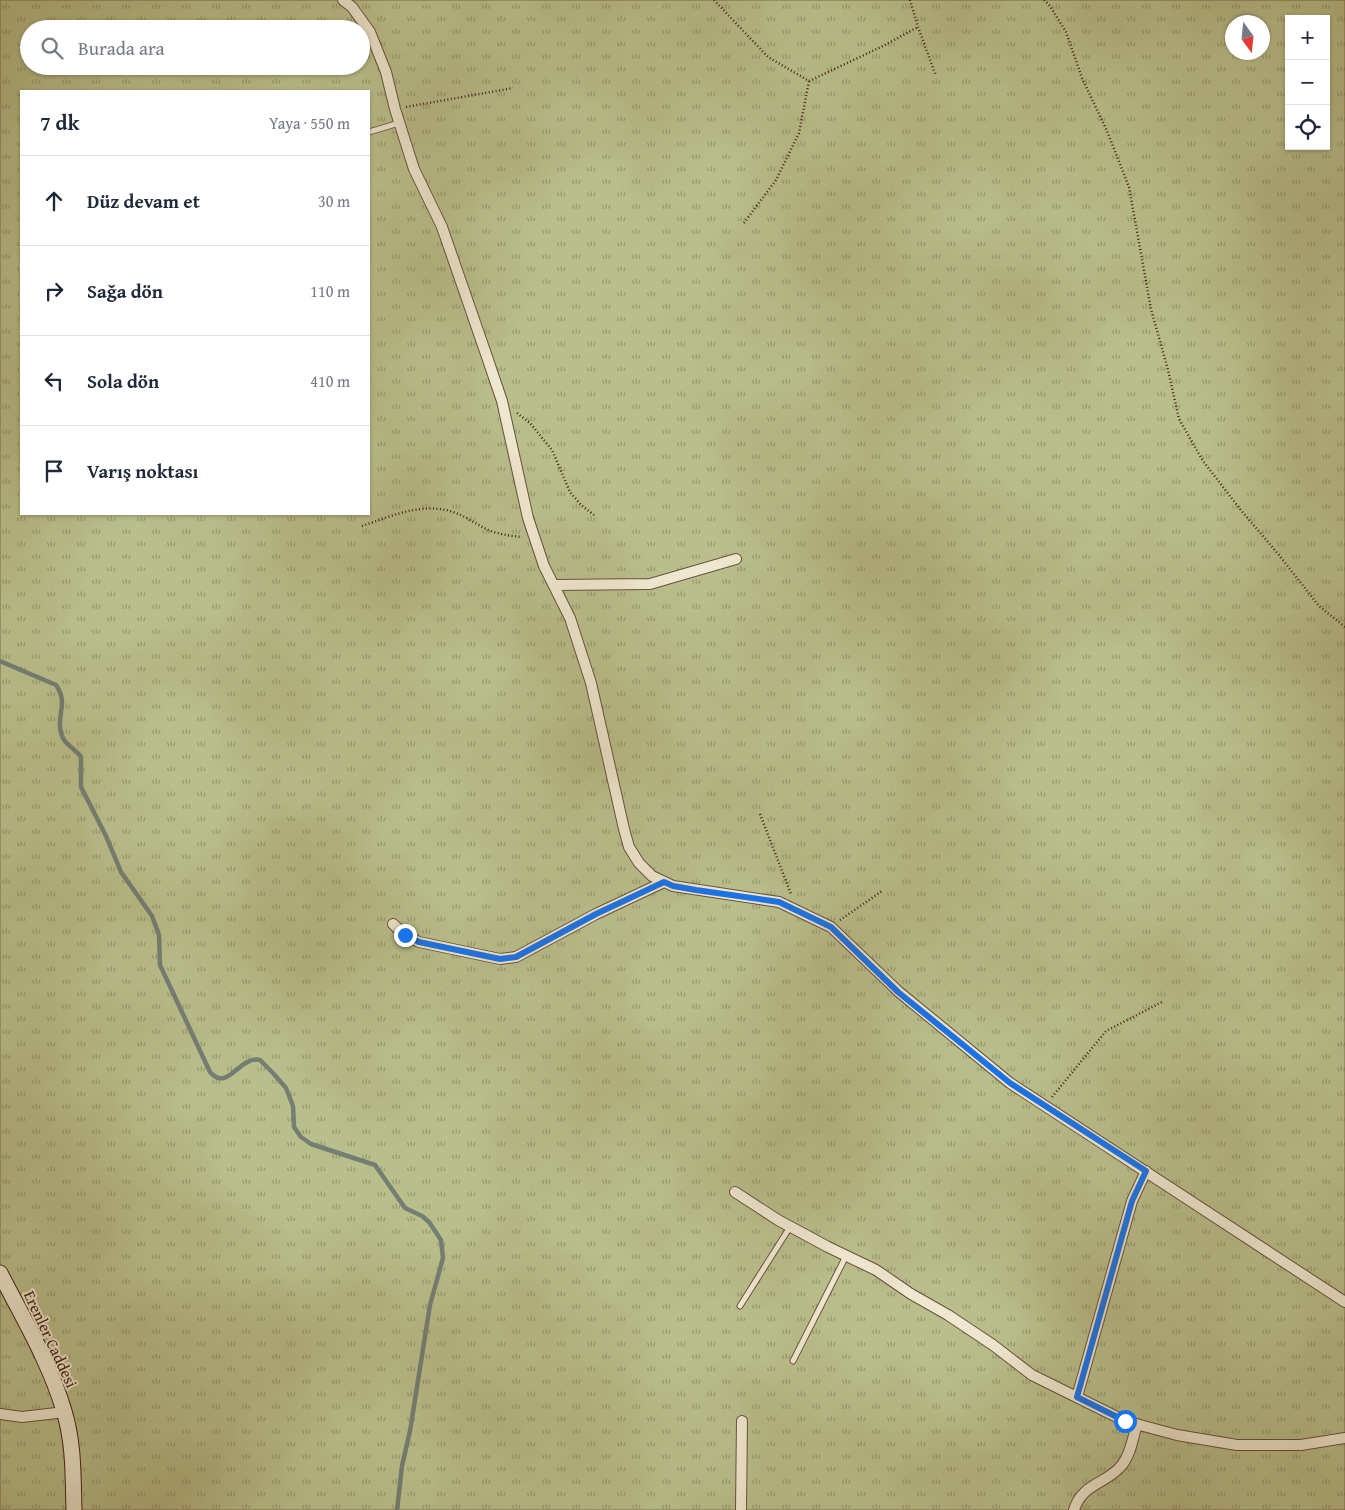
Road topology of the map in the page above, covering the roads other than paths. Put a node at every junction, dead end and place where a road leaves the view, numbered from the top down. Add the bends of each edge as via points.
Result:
1 (343, 0) edge
2 (361, 20) edge
3 (370, 32) edge
4 (399, 123) junction
5 (370, 132) edge
6 (736, 559) dead end
7 (554, 586) junction
8 (664, 882) junction
9 (393, 924) dead end
10 (1146, 1171) junction
11 (735, 1192) dead end
12 (790, 1227) junction
13 (846, 1256) junction
14 (0, 1273) edge
15 (1345, 1302) edge
16 (740, 1306) dead end
17 (793, 1361) dead end
18 (1077, 1397) junction
19 (65, 1412) junction
20 (0, 1414) edge
21 (742, 1421) dead end
22 (1137, 1424) junction
23 (1345, 1438) edge
24 (74, 1510) edge
25 (741, 1510) edge
26 (1074, 1510) edge

1 - 2 street
3 - 4 street via 386,72
4 - 5 lane
4 - 7 street via 414,169 442,228 502,401 528,518
6 - 7 street via 650,584
7 - 8 street via 570,618 591,683 629,847 639,863
8 - 9 street via 516,957 500,959 419,942
8 - 10 street via 779,902 831,927 898,992 1010,1083
10 - 15 street
10 - 18 street via 1132,1201
11 - 12 street
12 - 13 street
12 - 16 lane
13 - 17 lane
13 - 18 street via 876,1270 948,1315 1032,1375
14 - 19 main road, Erenler Caddesi via 49,1369
18 - 22 street
19 - 20 street via 22,1417
19 - 24 main road, Erenler Caddesi via 73,1460
21 - 25 street
22 - 23 street via 1177,1435 1237,1445 1301,1445
22 - 26 street via 1123,1464 1084,1492

